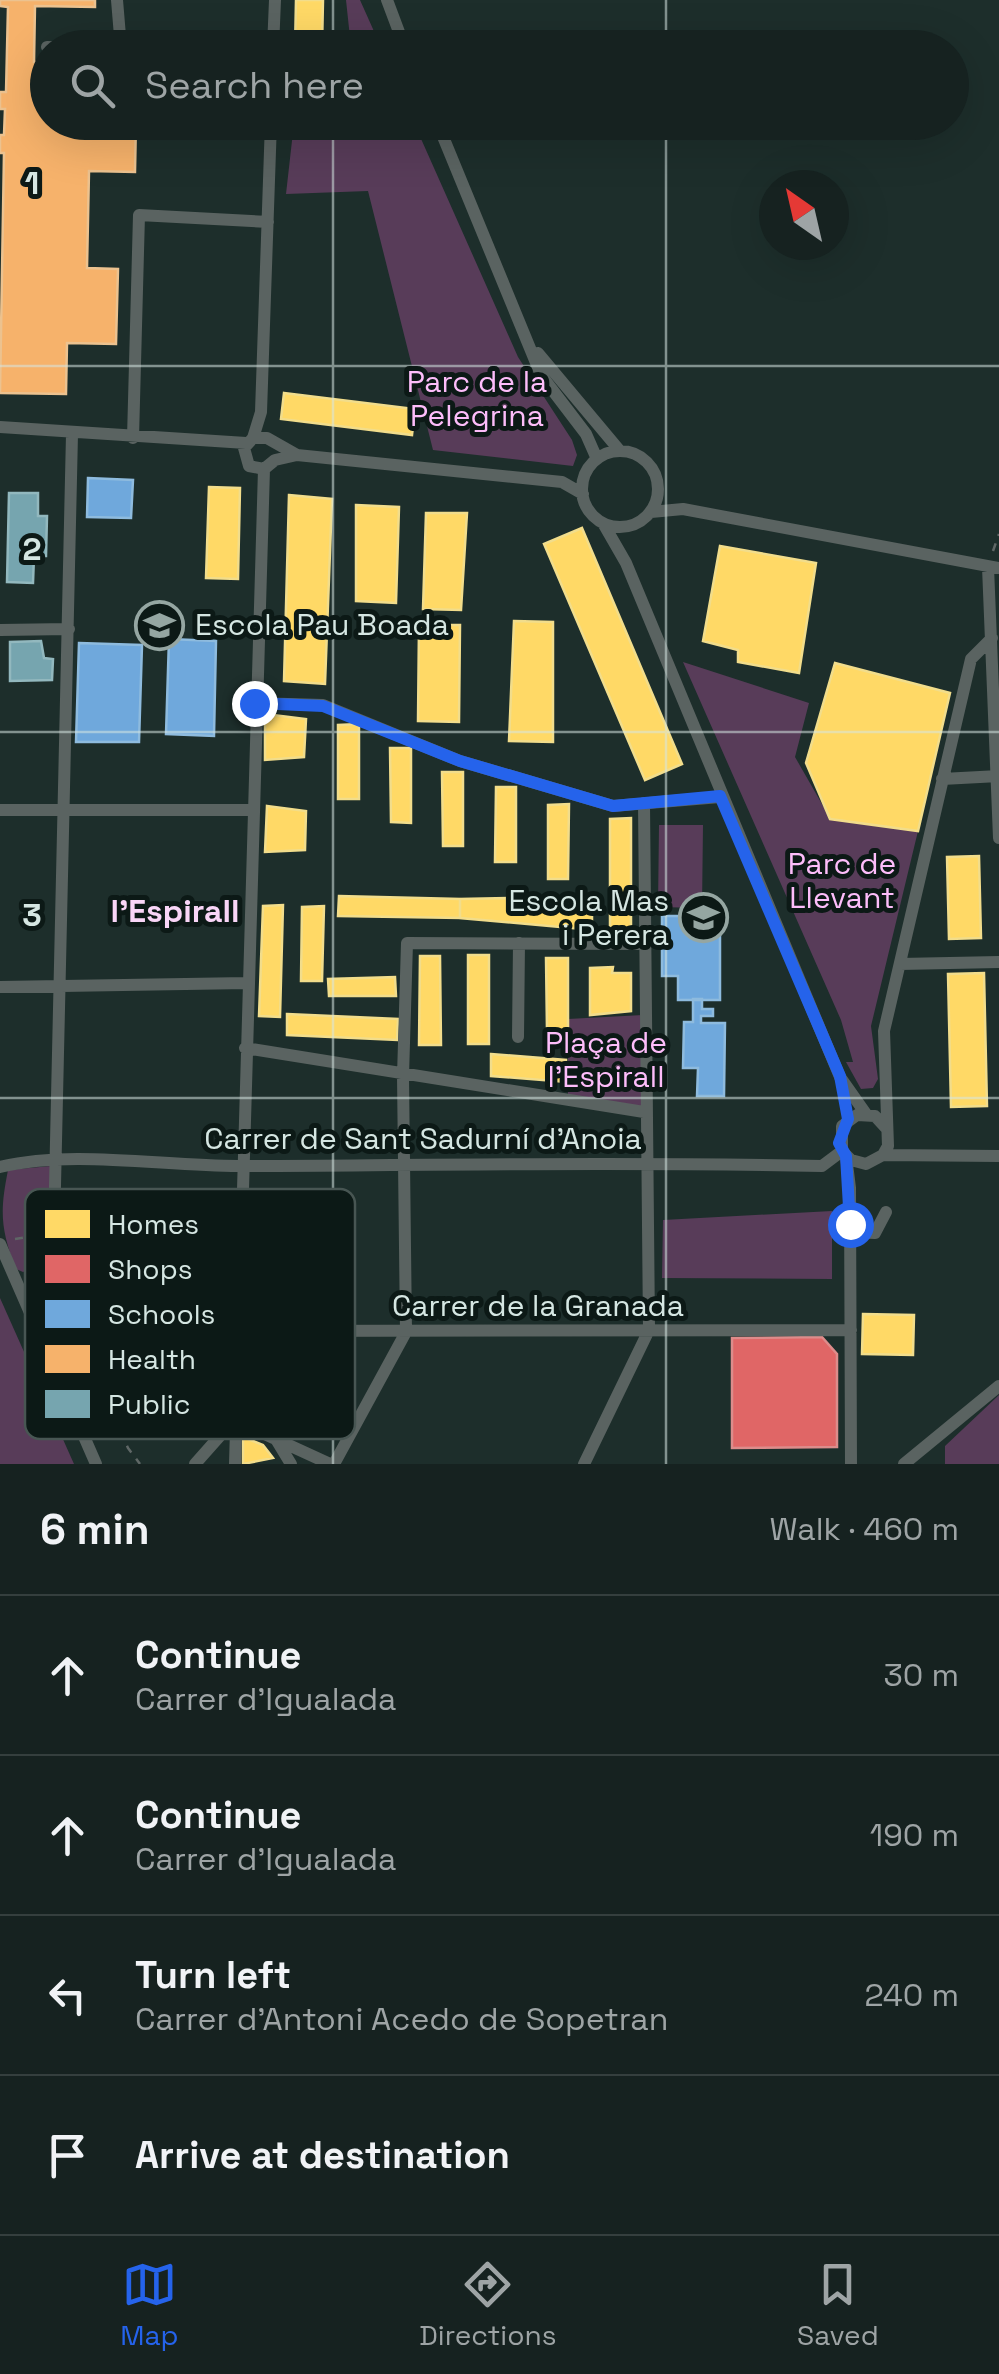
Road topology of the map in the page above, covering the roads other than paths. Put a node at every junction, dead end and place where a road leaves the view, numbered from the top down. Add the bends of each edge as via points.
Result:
1 (117, 0) edge
2 (274, 0) edge
3 (379, 0) edge
4 (388, 0) edge
5 (393, 19) junction
6 (119, 30) edge
7 (273, 30) edge
8 (398, 30) edge
9 (270, 140) edge
10 (445, 140) edge
11 (268, 222) junction
12 (528, 338) junction
13 (0, 427) edge
14 (72, 434) junction
15 (133, 438) junction
16 (257, 444) junction
17 (620, 451) junction
18 (297, 455) junction
19 (597, 459) junction
20 (269, 464) junction
21 (586, 472) junction
22 (562, 482) junction
23 (658, 490) junction
24 (583, 494) junction
25 (683, 509) junction
26 (651, 512) junction
27 (602, 523) junction
28 (624, 527) junction
29 (626, 563) junction
30 (993, 568) edge
31 (0, 630) edge
32 (69, 630) junction
33 (992, 638) junction
34 (254, 703) junction
35 (997, 776) edge
36 (942, 778) junction
37 (720, 796) junction
38 (644, 803) junction
39 (0, 810) edge
40 (64, 810) junction
41 (252, 810) junction
42 (999, 838) edge
43 (519, 943) junction
44 (642, 944) junction
45 (999, 962) edge
46 (900, 964) junction
47 (247, 983) junction
48 (0, 986) edge
49 (62, 987) junction
50 (518, 1037) dead end
51 (245, 1048) junction
52 (403, 1076) junction
53 (840, 1076) junction
54 (885, 1090) junction
55 (644, 1112) junction
56 (868, 1114) junction
57 (848, 1119) junction
58 (886, 1128) junction
59 (844, 1154) junction
60 (883, 1155) junction
61 (999, 1156) edge
62 (56, 1162) junction
63 (406, 1162) junction
64 (645, 1162) junction
65 (862, 1164) junction
66 (241, 1166) junction
67 (0, 1168) edge
68 (850, 1188) junction
69 (55, 1189) edge
70 (240, 1189) edge
71 (886, 1212) dead end
72 (850, 1232) junction
73 (0, 1245) edge
74 (25, 1300) edge
75 (648, 1330) junction
76 (850, 1330) junction
77 (355, 1332) edge
78 (406, 1332) junction
79 (999, 1386) edge
80 (355, 1423) edge
81 (85, 1439) edge
82 (218, 1439) edge
83 (234, 1439) edge
84 (275, 1439) joint
85 (346, 1439) edge
86 (96, 1464) edge
87 (196, 1464) edge
88 (235, 1464) edge
89 (292, 1464) edge
90 (332, 1464) edge
91 (584, 1464) edge
92 (851, 1464) edge
93 (904, 1464) edge

1 - 6 street
2 - 7 street
3 - 5 street
4 - 5 street
5 - 8 street
9 - 11 street
10 - 12 street
11 - 15 street via 139,215
11 - 16 street
12 - 17 street
12 - 19 street via 541,375
13 - 14 street
14 - 15 street
14 - 32 street
15 - 16 street
16 - 18 street
16 - 20 street
16 - 20 street via 250,466
17 - 19 street
17 - 23 street via 652,467
18 - 20 street
18 - 22 street
19 - 21 street
20 - 34 street
21 - 22 street
21 - 24 street
22 - 24 street
23 - 25 street
23 - 26 street
24 - 27 street
25 - 26 street
25 - 30 street
26 - 28 street
27 - 28 street
27 - 29 street
28 - 29 street
29 - 37 street
30 - 33 street
31 - 32 street
32 - 40 street
33 - 35 street
33 - 36 street via 971,659
34 - 38 street via 323,706 460,761 613,806
34 - 41 street
35 - 36 street
35 - 42 street
36 - 46 street
37 - 38 street
37 - 53 street
38 - 44 street
39 - 40 street
40 - 41 street
40 - 49 street
41 - 47 street
43 - 44 street
43 - 50 street
43 - 52 street via 408,943
44 - 55 street
45 - 46 street
46 - 54 street via 884,1031
47 - 49 street
47 - 51 street
48 - 49 street
49 - 62 street
51 - 52 street
51 - 66 street
52 - 55 street
52 - 63 street
53 - 56 street
53 - 57 street
54 - 56 street
54 - 58 street
55 - 64 street
56 - 57 street
56 - 58 street
57 - 59 street via 839,1134
58 - 60 street
59 - 64 street, Carrer de Sant Sadurní d'Anoia via 822,1166
59 - 65 street
59 - 68 street
60 - 61 street
60 - 65 street
62 - 66 street, Carrer de Sant Sadurní d'Anoia
62 - 67 street, Carrer de Sant Sadurní d'Anoia
62 - 69 street
63 - 64 street, Carrer de Sant Sadurní d'Anoia
63 - 66 street, Carrer de Sant Sadurní d'Anoia
63 - 78 street
64 - 75 street
65 - 68 street
66 - 70 street
68 - 72 street
71 - 72 street via 875,1233
72 - 76 street
73 - 74 street
75 - 76 street, Carrer de la Granada
75 - 78 street, Carrer de la Granada
75 - 91 street
76 - 92 street
77 - 78 street, Carrer de la Granada
78 - 80 street
79 - 93 street
81 - 86 street
82 - 87 street
83 - 88 street
84 - 89 street
84 - 90 street
85 - 90 street

